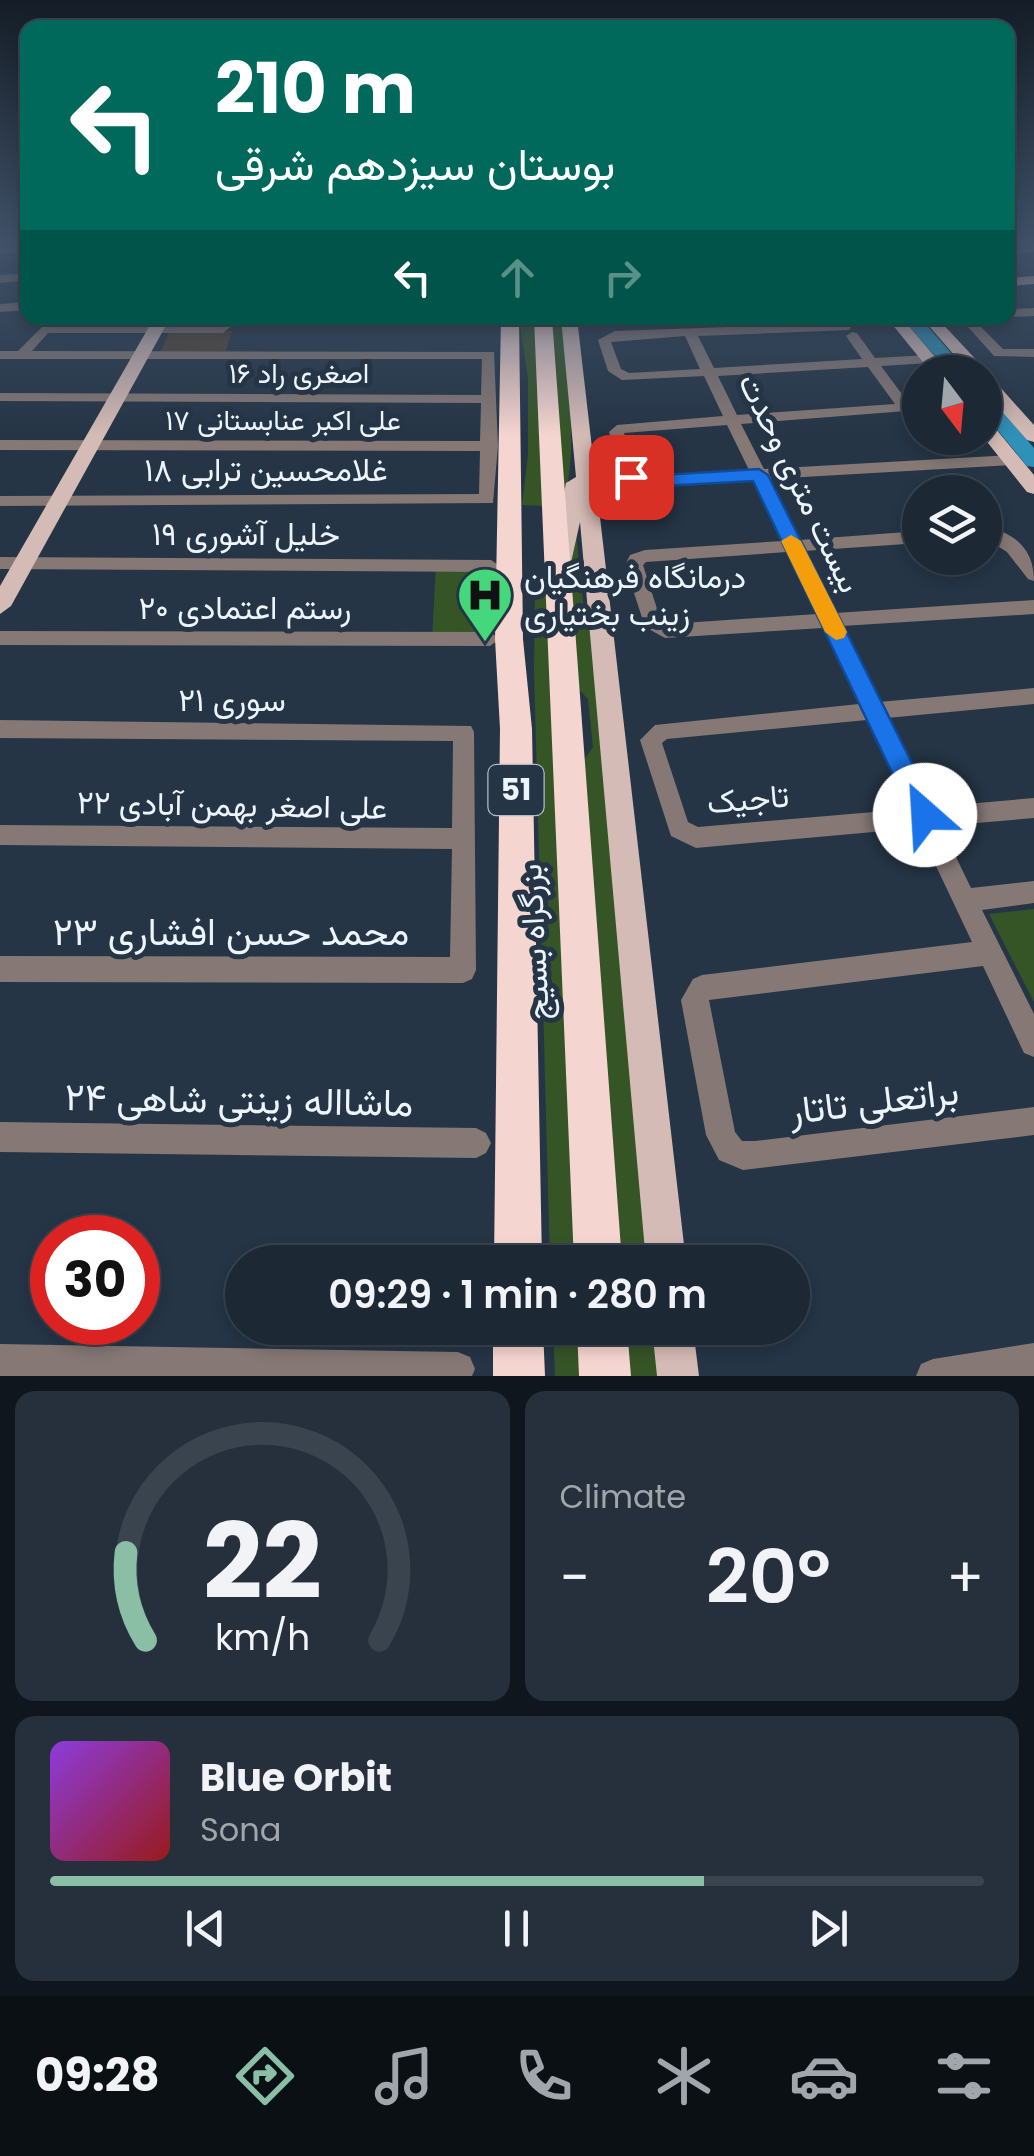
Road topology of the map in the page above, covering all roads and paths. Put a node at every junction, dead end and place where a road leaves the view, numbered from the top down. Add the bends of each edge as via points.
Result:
1 (126, 325) edge
2 (159, 325) edge
3 (181, 325) edge
4 (227, 325) edge
5 (510, 325) edge
6 (543, 325) edge
7 (570, 325) edge
8 (900, 325) edge
9 (935, 325) edge
10 (972, 325) edge
11 (689, 331) junction
12 (1034, 353) edge
13 (0, 355) edge
14 (22, 355) junction
15 (926, 355) edge
16 (963, 355) edge
17 (142, 356) junction
18 (871, 363) junction
19 (902, 364) edge
20 (709, 372) junction
21 (118, 397) junction
22 (0, 398) edge
23 (484, 399) junction
24 (1002, 399) edge
25 (733, 422) junction
26 (1034, 436) edge
27 (0, 445) edge
28 (91, 445) junction
29 (482, 446) junction
30 (1002, 448) edge
31 (581, 456) junction
32 (1012, 460) junction
33 (759, 475) junction
34 (1034, 488) edge
35 (0, 500) edge
36 (59, 500) junction
37 (902, 537) edge
38 (1002, 539) edge
39 (793, 545) junction
40 (0, 563) edge
41 (26, 563) junction
42 (491, 566) dead end
43 (1032, 568) edge
44 (559, 577) junction
45 (0, 606) edge
46 (1034, 607) edge
47 (830, 618) junction
48 (0, 638) edge
49 (490, 639) dead end
50 (1034, 696) edge
51 (873, 710) junction
52 (0, 728) edge
53 (1034, 808) edge
54 (925, 815) junction
55 (0, 835) edge
56 (464, 840) junction
57 (1034, 892) edge
58 (965, 900) junction
59 (990, 952) junction
60 (0, 969) edge
61 (1034, 1042) edge
62 (1034, 1121) edge
63 (0, 1137) edge
64 (476, 1142) dead end
65 (518, 1245) edge
66 (597, 1245) edge
67 (664, 1245) edge
68 (518, 1345) edge
69 (603, 1345) edge
70 (675, 1345) edge
71 (1034, 1360) edge
72 (0, 1361) edge
73 (458, 1369) dead end
74 (519, 1376) edge
75 (605, 1376) edge
76 (678, 1376) edge
77 (933, 1376) edge

1 - 14 street via 41,330
2 - 17 main road
3 - 4 street
5 - 65 highway, بزرگراه بسیج / 51
6 - 44 highway, بزرگراه بسیج / 51
7 - 31 main road
8 - 15 main road
9 - 16 main road
10 - 12 street via 990,348
11 - 18 street via 849,331
11 - 20 street, بیست متری وحدت
11 - 20 street via 604,340 615,371 626,377
13 - 14 street
14 - 17 street
17 - 21 main road
17 - 23 street via 489,354
18 - 19 street
18 - 20 street
18 - 25 street via 901,408
20 - 25 street, بیست متری وحدت
21 - 22 street, اصغری راد ۱۶
21 - 23 street, اصغری راد ۱۶
21 - 28 main road
23 - 29 street
24 - 26 main road
25 - 33 street, بیست متری وحدت
25 - 33 street via 616,432 637,481
27 - 28 street, علی اکبر عنابستانی ۱۷
28 - 29 street, علی اکبر عنابستانی ۱۷
28 - 36 main road
29 - 36 street, غلامحسین ترابی ۱۸ via 480,500
30 - 32 main road
31 - 44 main road
31 - 67 main road
32 - 33 street
32 - 34 main road
33 - 39 street, بیست متری وحدت
35 - 36 street, غلامحسین ترابی ۱۸
36 - 41 main road
37 - 39 street
38 - 43 street
39 - 47 street, بیست متری وحدت
39 - 47 street via 636,559 634,565 657,628 665,631
40 - 41 street, خلیل آشوری ۱۹
41 - 42 street, خلیل آشوری ۱۹
41 - 45 main road
44 - 66 highway, بزرگراه بسیج / 51
46 - 47 street
47 - 51 street, بیست متری وحدت
48 - 49 street, رستم اعتمادی ۲۰
50 - 51 street
51 - 54 street, بیست متری وحدت
51 - 54 street, تاجیک via 654,735 679,829 696,838
52 - 56 street, سوری ۲۱ via 464,732
53 - 54 street, تاجیک
54 - 58 street, بیست متری وحدت
55 - 56 street, علی اصغر بهمن آبادی ۲۲
56 - 60 street, محمد حسن افشاری ۲۳ via 463,970
57 - 58 street
58 - 59 street, بیست متری وحدت
59 - 61 street, بیست متری وحدت
59 - 62 street, براتعلی تاتار via 696,992 726,1147 738,1156 755,1156
63 - 64 street, ماشااله زینتی شاهی ۲۴
68 - 74 highway
69 - 75 highway
70 - 76 main road
71 - 77 street
72 - 73 street

